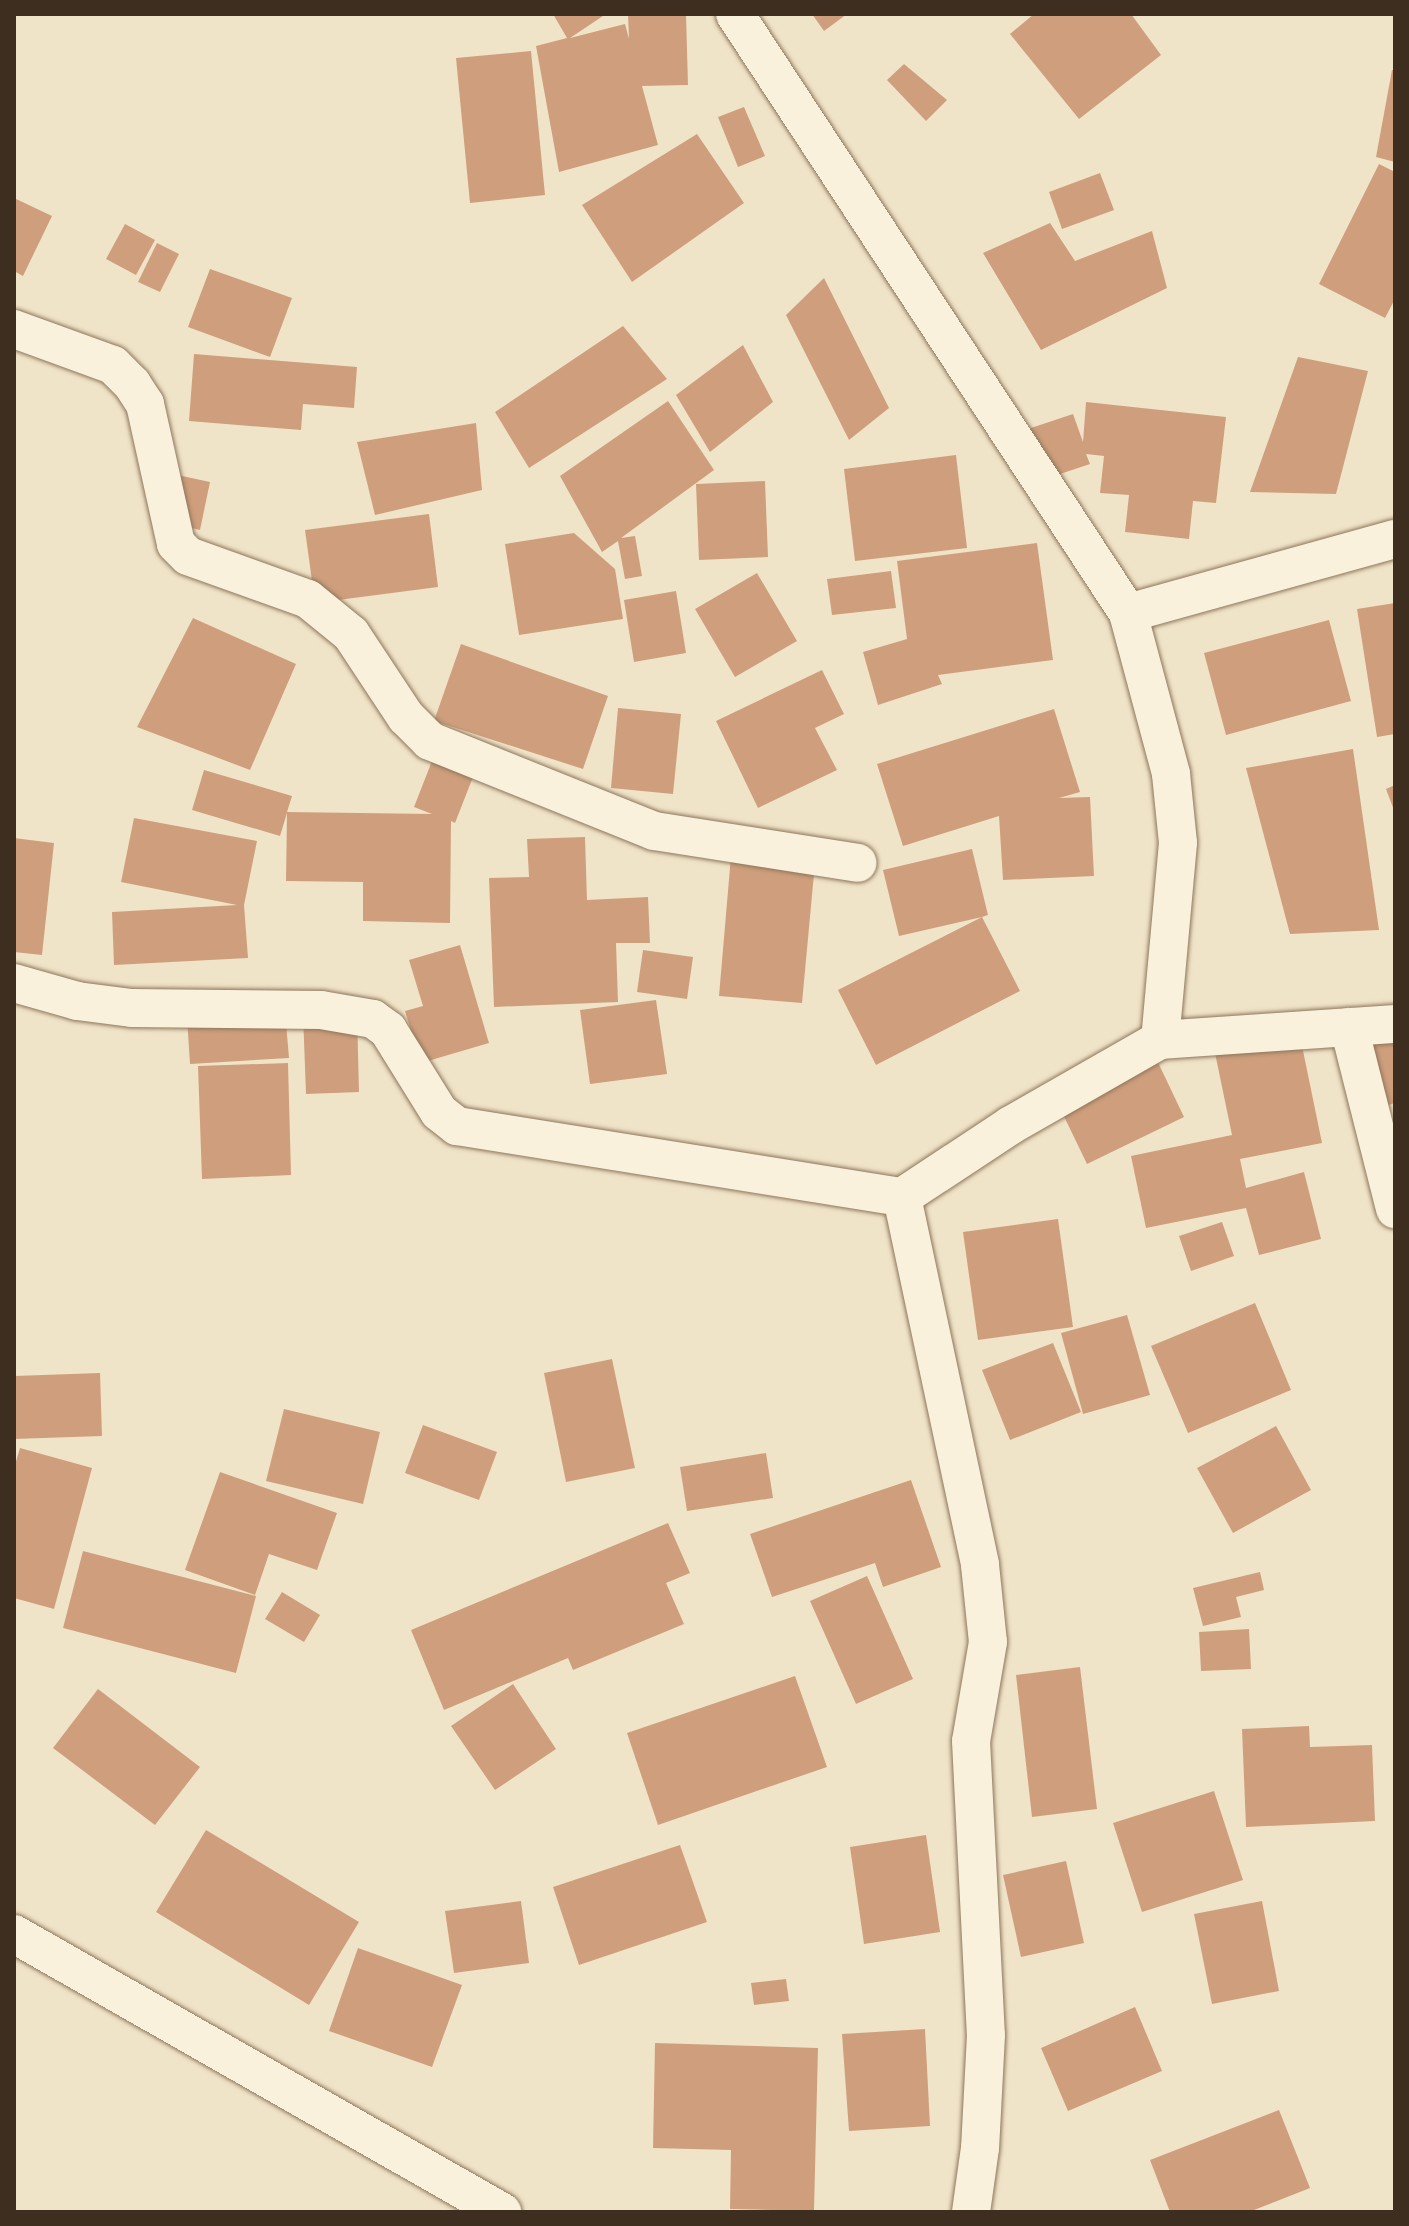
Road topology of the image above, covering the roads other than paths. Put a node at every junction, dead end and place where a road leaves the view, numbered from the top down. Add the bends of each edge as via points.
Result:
1 (735, 14) edge
2 (14, 329) edge
3 (1395, 539) edge
4 (1128, 613) junction
5 (858, 863) dead end
6 (14, 983) edge
7 (1395, 1024) edge
8 (1349, 1027) junction
9 (1160, 1040) junction
10 (902, 1197) junction
11 (1395, 1209) edge
12 (14, 1934) edge
13 (502, 2212) edge
14 (971, 2212) edge

1 - 4 street
2 - 5 street via 113,365 145,404 176,544 188,556 308,599 351,634 406,717 430,741 654,831
3 - 4 street
4 - 9 street via 1171,774 1178,843
6 - 10 street via 77,1001 132,1008 321,1010 373,1019 388,1030 439,1112 457,1126
7 - 8 street
8 - 9 street
8 - 11 street
9 - 10 street via 1011,1125
10 - 14 street via 980,1565 988,1642 971,1741 986,2035
12 - 13 street

